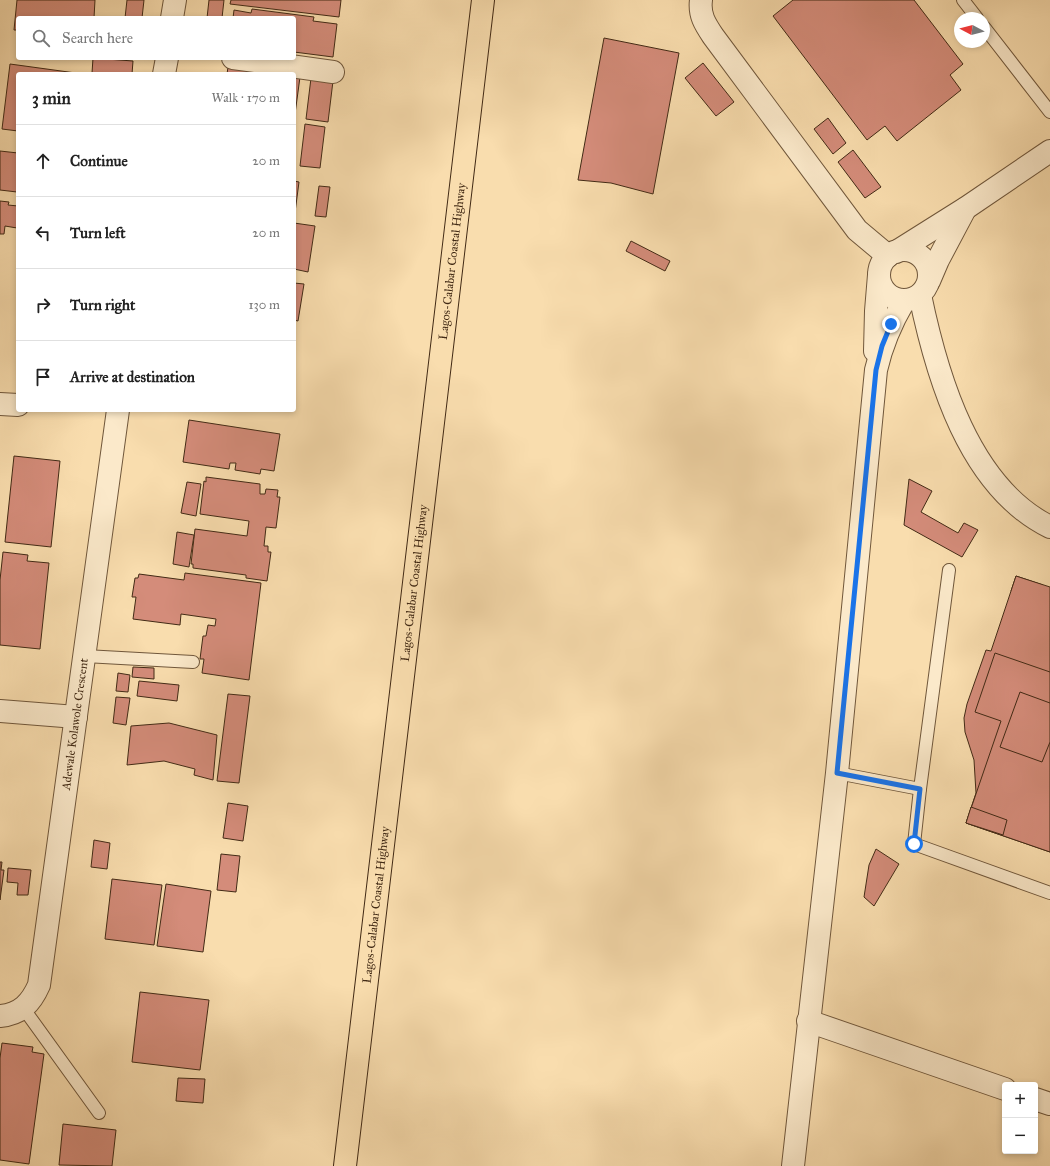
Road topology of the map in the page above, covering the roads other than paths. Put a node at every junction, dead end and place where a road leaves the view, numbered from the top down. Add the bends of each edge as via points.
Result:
1 (174, 0) edge
2 (482, 0) edge
3 (701, 0) edge
4 (963, 0) edge
5 (972, 12) edge
6 (172, 16) edge
7 (990, 35) edge
8 (167, 60) edge
9 (247, 60) edge
10 (164, 72) edge
11 (333, 72) dead end
12 (1050, 112) edge
13 (1050, 151) edge
14 (966, 208) junction
15 (888, 260) junction
16 (918, 292) junction
17 (876, 370) junction
18 (0, 404) edge
19 (16, 405) edge
20 (112, 412) edge
21 (1050, 527) edge
22 (949, 570) dead end
23 (85, 656) junction
24 (194, 662) dead end
25 (0, 711) edge
26 (76, 717) junction
27 (837, 773) junction
28 (920, 789) junction
29 (1050, 893) edge
30 (24, 1009) junction
31 (0, 1016) edge
32 (808, 1021) junction
33 (1002, 1088) edge
34 (1038, 1100) edge
35 (1050, 1104) edge
36 (99, 1113) dead end
37 (345, 1166) edge
38 (793, 1166) edge

1 - 6 street
2 - 37 highway, Lagos-Calabar Coastal Highway
3 - 15 street via 700,10 704,24 857,230
4 - 5 lane
7 - 12 lane
8 - 10 street
9 - 11 street
13 - 14 street
14 - 15 street
14 - 16 street
15 - 16 street via 882,288 888,295 896,299
15 - 16 street via 904,250 923,258 927,266
15 - 17 street via 874,343
16 - 17 street via 891,324
16 - 21 street via 937,368 954,410 977,455 996,482 1017,504
17 - 27 street
18 - 19 street
20 - 23 street, Adewale Kolawole Crescent
22 - 28 lane
23 - 24 lane
23 - 26 street, Adewale Kolawole Crescent
25 - 26 street
26 - 30 street, Adewale Kolawole Crescent via 39,985 34,997
27 - 28 lane
27 - 32 street
28 - 29 lane via 914,844
30 - 31 street via 11,1016
30 - 36 lane
32 - 33 street
32 - 38 street
34 - 35 street

